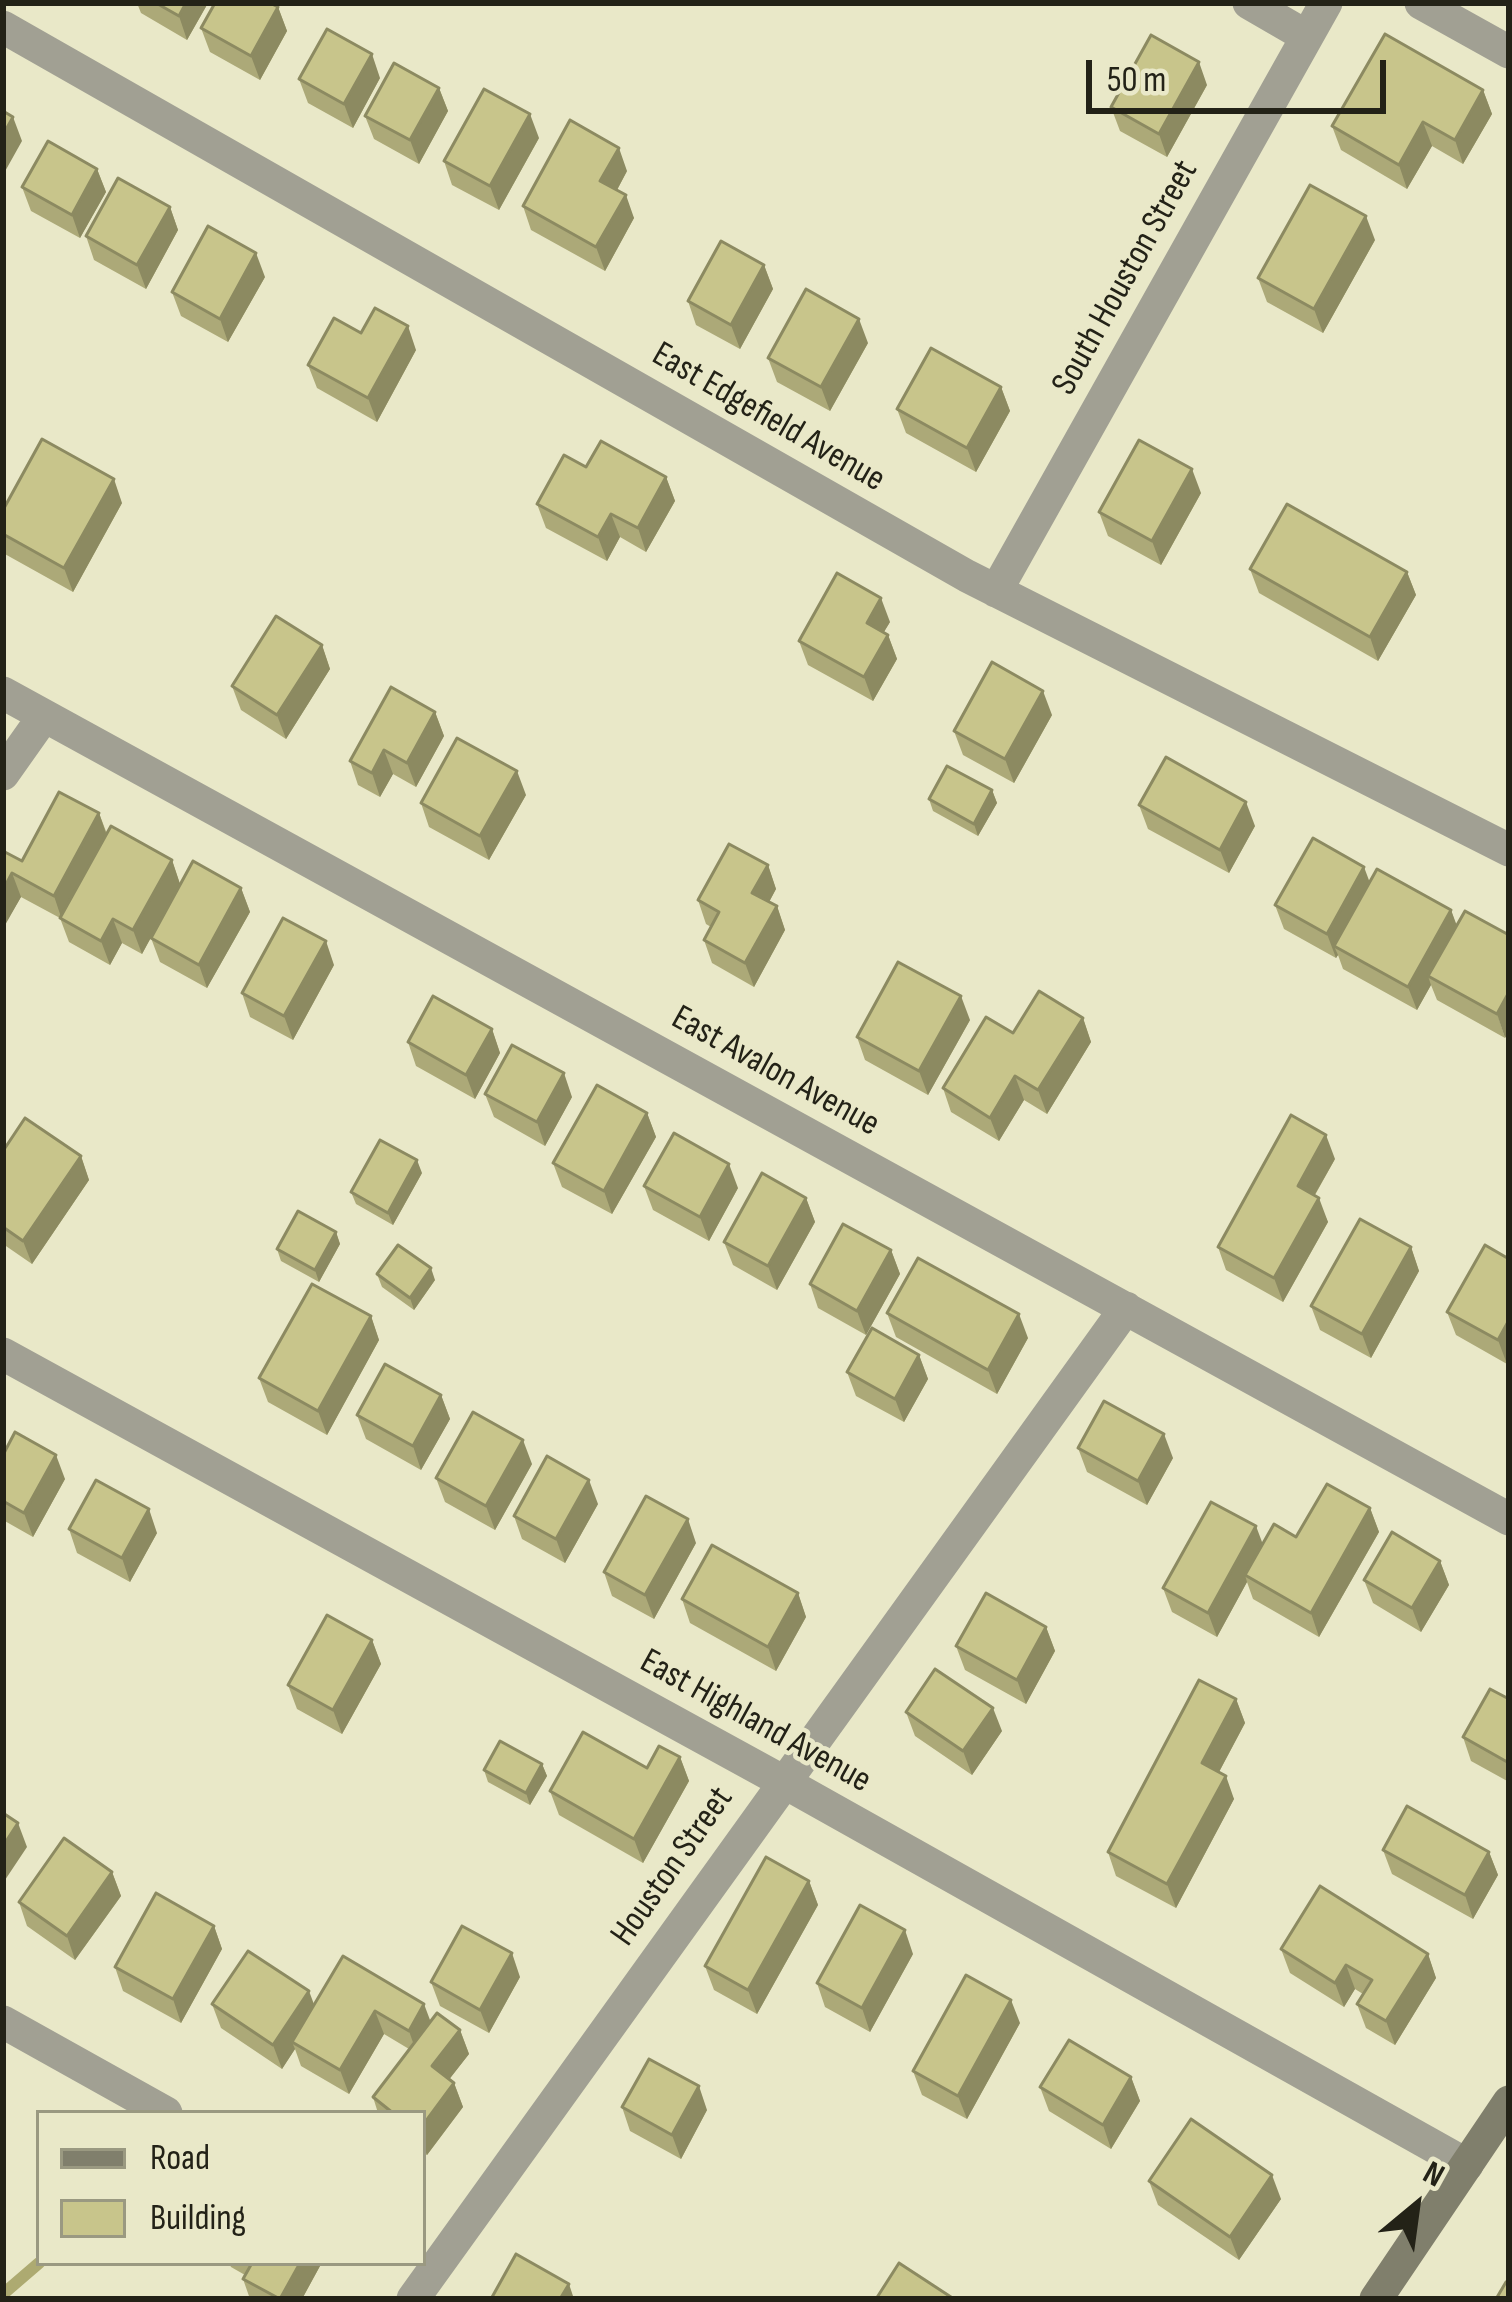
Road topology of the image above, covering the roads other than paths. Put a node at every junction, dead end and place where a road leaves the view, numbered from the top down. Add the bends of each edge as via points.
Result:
1 (1249, 3) edge
2 (1326, 3) edge
3 (1421, 3) edge
4 (3, 27) edge
5 (1306, 36) junction
6 (1509, 52) edge
7 (996, 592) junction
8 (3, 693) edge
9 (44, 716) junction
10 (3, 774) edge
11 (1509, 850) edge
12 (1126, 1308) junction
13 (3, 1354) edge
14 (1509, 1519) edge
15 (782, 1781) junction
16 (3, 2022) edge
17 (1509, 2102) edge
18 (161, 2110) edge
19 (1467, 2165) junction
20 (430, 2261) edge
21 (413, 2299) edge
22 (1376, 2299) edge

1 - 5 street
2 - 5 street, South Houston Street
3 - 6 street
4 - 7 street, East Edgefield Avenue
5 - 7 street, South Houston Street
7 - 11 street, East Edgefield Avenue
8 - 9 street, East Avalon Avenue
9 - 10 street
9 - 12 street, East Avalon Avenue
12 - 14 street, East Avalon Avenue
12 - 15 street, Houston Street
13 - 15 street, East Highland Avenue
15 - 19 street, East Highland Avenue
15 - 20 street, Houston Street
16 - 18 street
17 - 19 main road
19 - 22 main road
20 - 21 street, Houston Street

